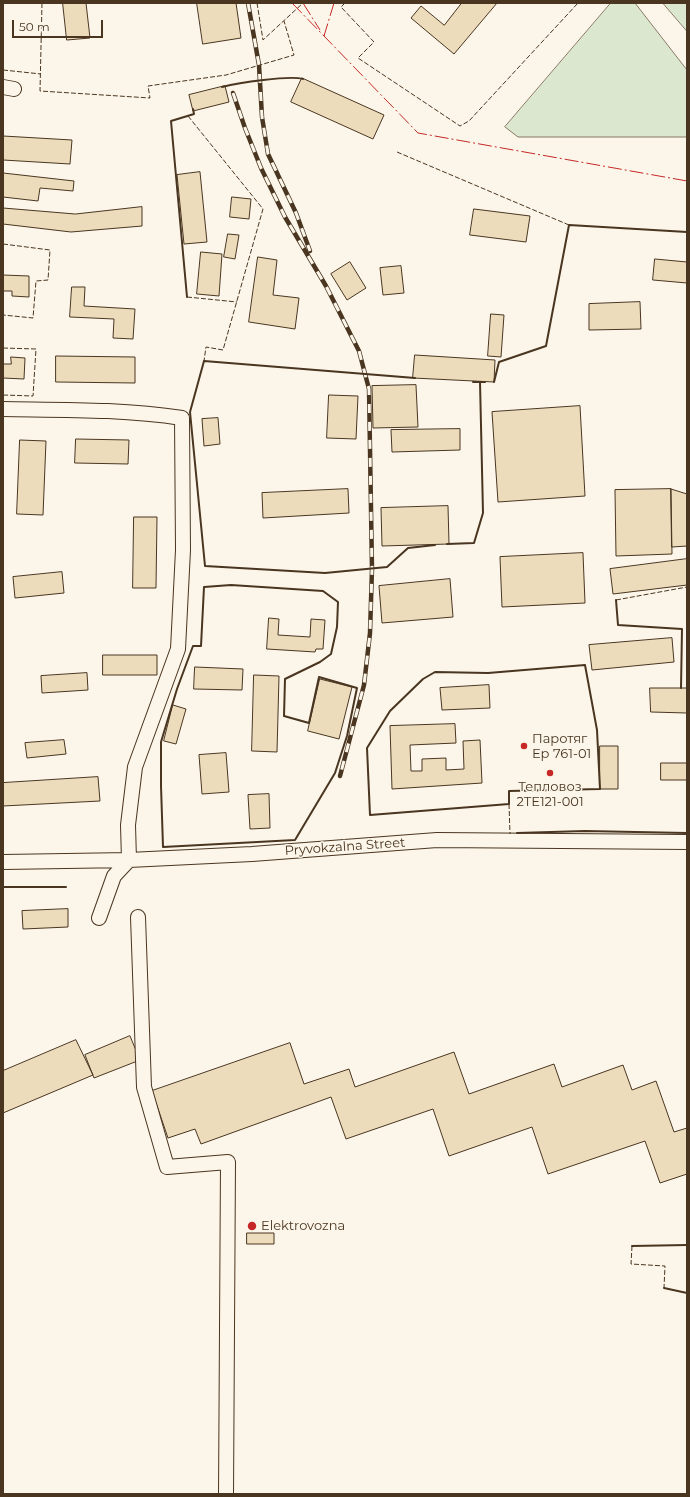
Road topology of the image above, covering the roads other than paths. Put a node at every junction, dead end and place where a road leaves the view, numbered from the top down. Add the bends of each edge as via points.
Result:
1 (3, 409) edge
2 (687, 842) edge
3 (129, 860) junction
4 (3, 862) edge
5 (138, 917) dead end
6 (99, 918) dead end
7 (226, 1494) edge

1 - 3 street via 105,411 182,418 183,550 178,649 135,767 128,824
2 - 3 street, Pryvokzalna Street via 438,840
3 - 4 street, Pryvokzalna Street
3 - 6 street via 114,876
5 - 7 street via 144,1087 167,1167 228,1162

